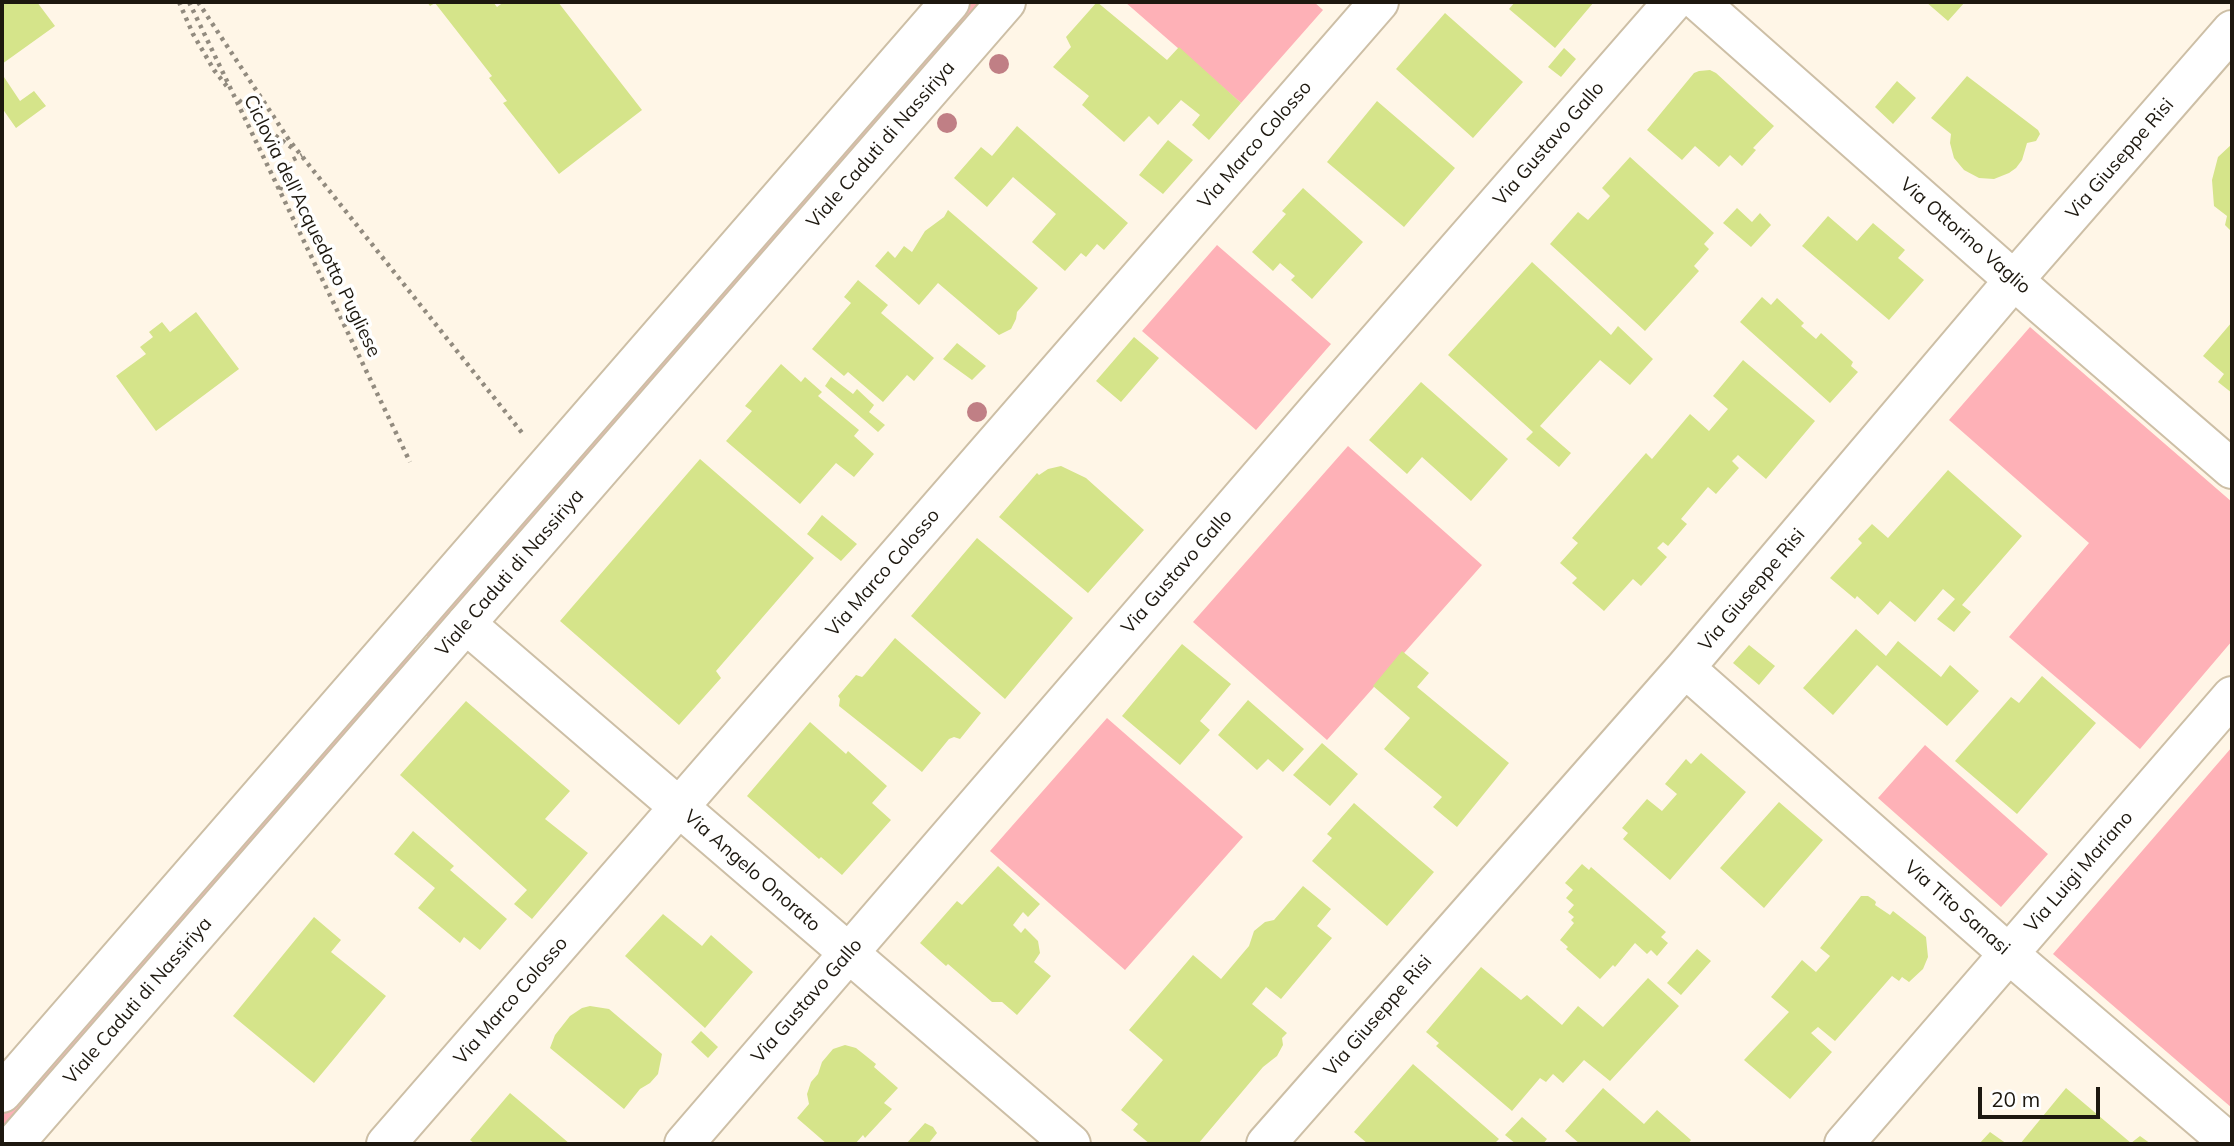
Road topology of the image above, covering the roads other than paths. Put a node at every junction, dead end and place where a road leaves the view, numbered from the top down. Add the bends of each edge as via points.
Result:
1 (950, 2) edge
2 (1006, 2) edge
3 (1379, 2) edge
4 (1673, 2) edge
5 (1699, 2) edge
6 (2232, 30) edge
7 (2014, 280) junction
8 (2232, 469) edge
9 (466, 624) junction
10 (1685, 668) junction
11 (2232, 696) edge
12 (679, 808) junction
13 (849, 953) junction
14 (2009, 954) junction
15 (2, 1093) edge
16 (14, 1144) edge
17 (386, 1144) edge
18 (684, 1144) edge
19 (1071, 1144) edge
20 (1266, 1144) edge
21 (1844, 1144) edge
22 (2231, 1144) edge

1 - 15 street
2 - 9 street, Viale Caduti di Nassiriya
3 - 12 street, Via Marco Colosso
4 - 13 street, Via Gustavo Gallo
5 - 7 street, Via Ottorino Vaglio
6 - 7 street, Via Giuseppe Risi
7 - 8 street, Via Ottorino Vaglio
7 - 10 street, Via Giuseppe Risi
9 - 12 street, Via Angelo Onorato
9 - 16 street, Viale Caduti di Nassiriya
10 - 14 street, Via Tito Sanasi
10 - 20 street, Via Giuseppe Risi
11 - 14 street, Via Luigi Mariano
12 - 13 street, Via Angelo Onorato
12 - 17 street, Via Marco Colosso
13 - 18 street, Via Gustavo Gallo
13 - 19 street, Via Angelo Onorato
14 - 21 street, Via Luigi Mariano
14 - 22 street, Via Tito Sanasi

